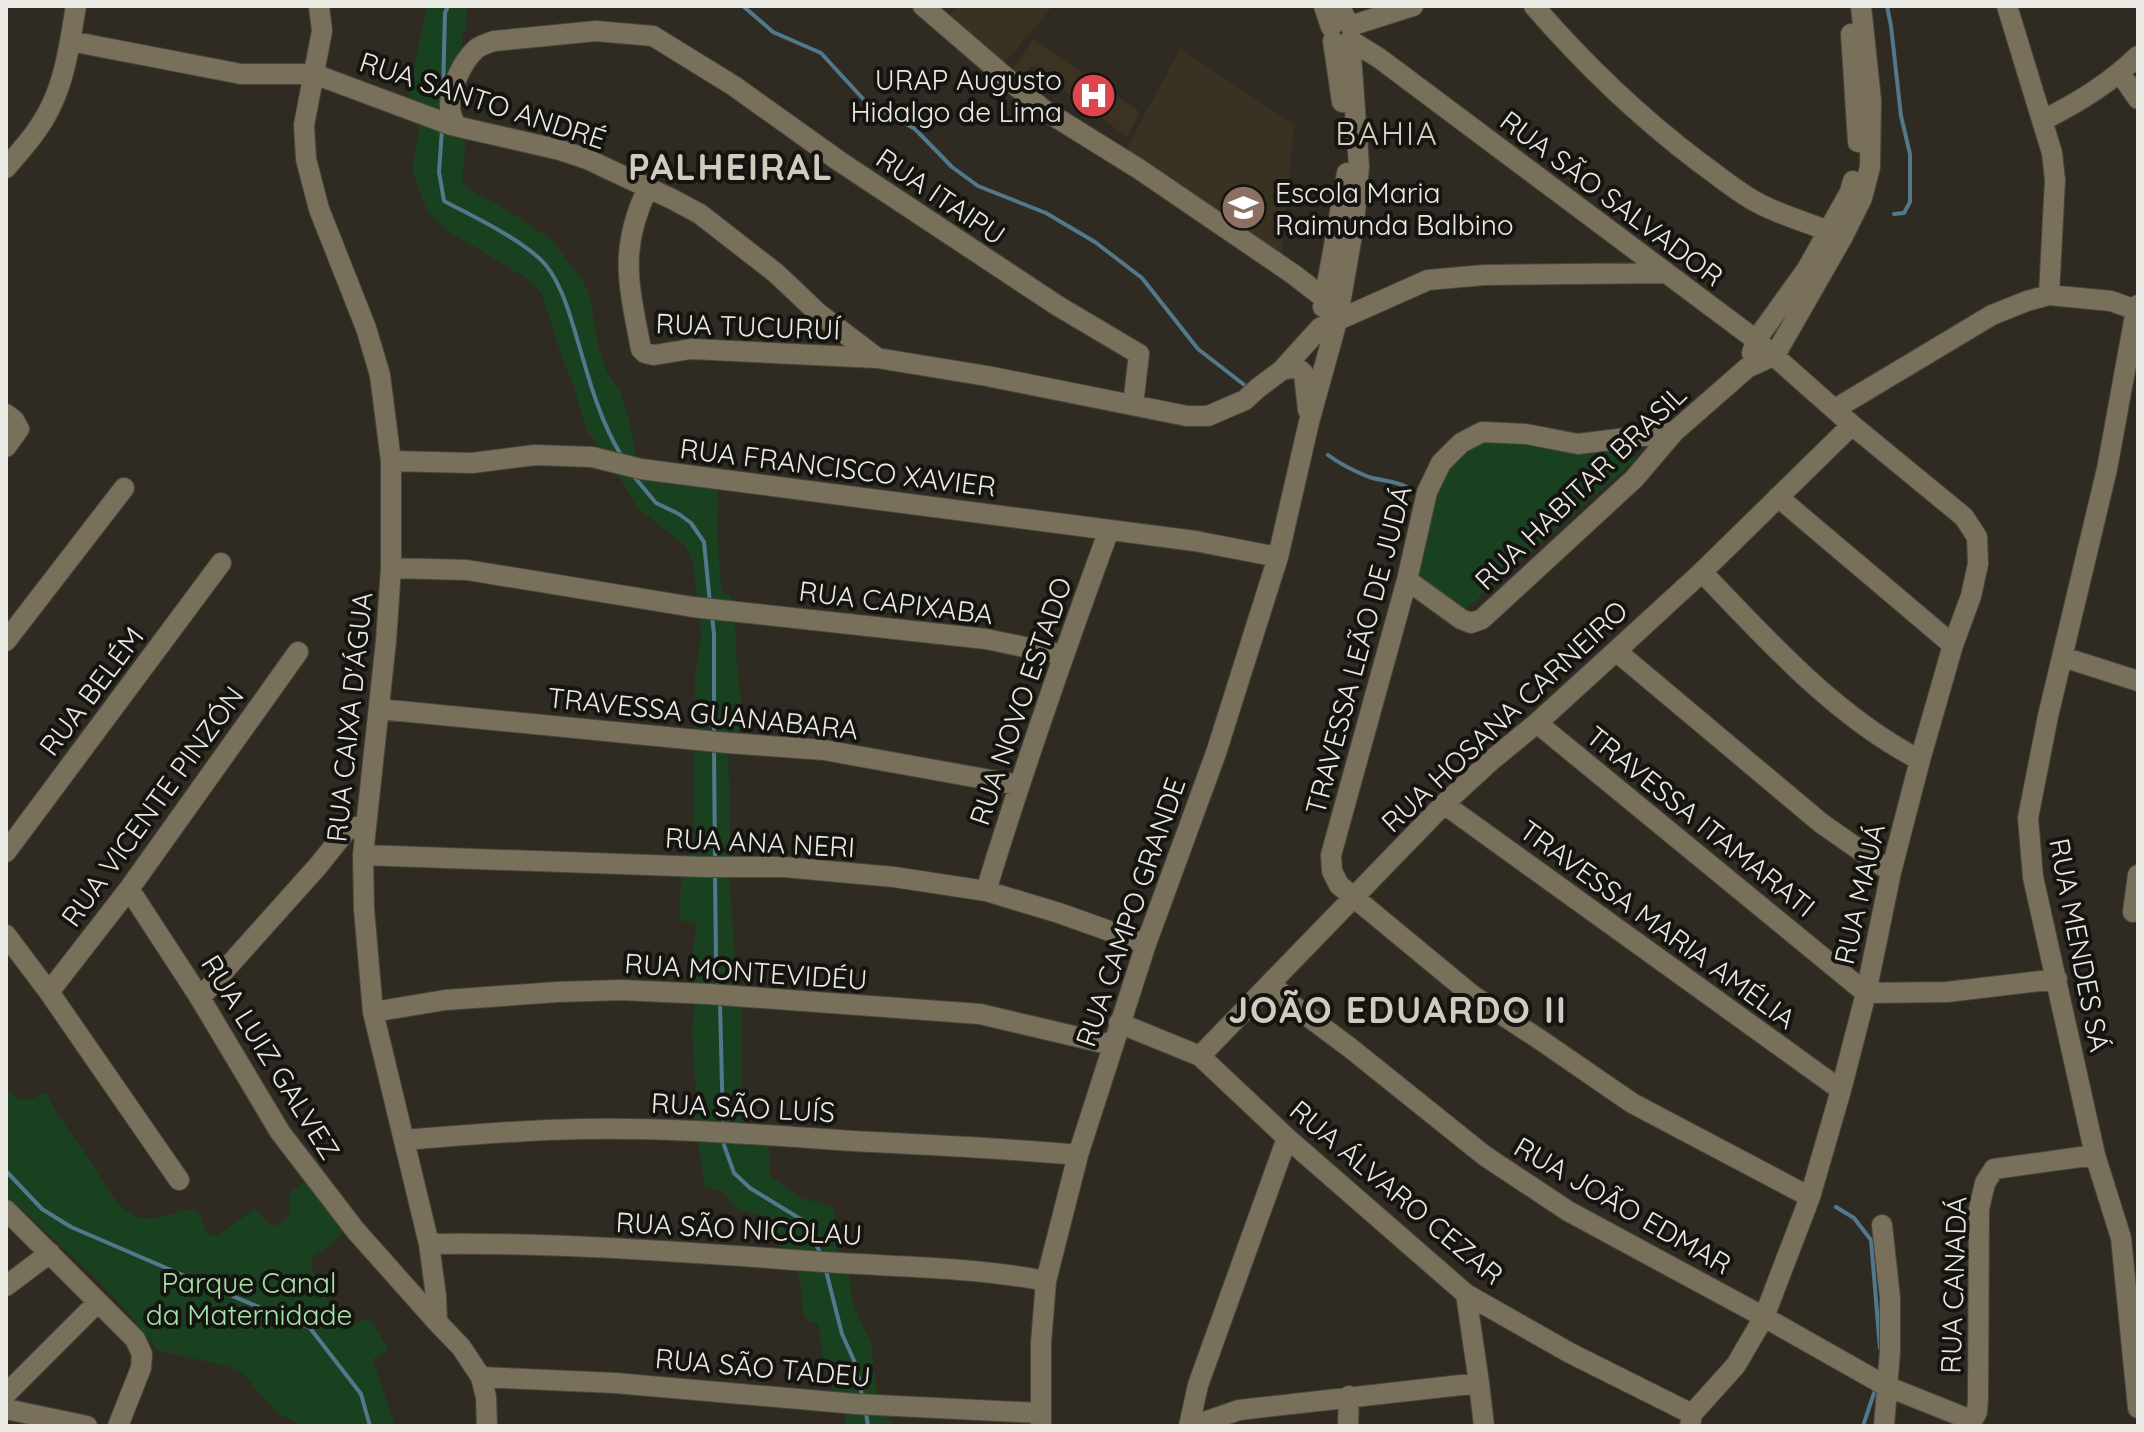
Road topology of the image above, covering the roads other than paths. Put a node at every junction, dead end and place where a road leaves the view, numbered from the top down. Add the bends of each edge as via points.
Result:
1 (76, 6) edge
2 (319, 6) edge
3 (923, 6) edge
4 (1324, 6) edge
5 (1339, 6) edge
6 (1413, 6) edge
7 (1534, 6) edge
8 (1848, 6) edge
9 (1861, 6) edge
10 (2007, 6) edge
11 (1341, 33) junction
12 (70, 41) junction
13 (2138, 56) edge
14 (2120, 73) junction
15 (314, 74) junction
16 (2138, 99) edge
17 (2043, 120) junction
18 (447, 123) junction
19 (6, 168) edge
20 (648, 188) junction
21 (1828, 231) junction
22 (1665, 273) junction
23 (2049, 295) junction
24 (1324, 298) junction
25 (2137, 308) edge
26 (1329, 324) junction
27 (1756, 340) junction
28 (1775, 355) junction
29 (877, 358) junction
30 (1747, 368) junction
31 (1282, 370) junction
32 (1133, 405) junction
33 (1835, 409) junction
34 (12, 422) edge
35 (1309, 422) junction
36 (1852, 425) junction
37 (1674, 432) junction
38 (6, 447) edge
39 (391, 461) junction
40 (124, 488) dead end
41 (1778, 497) junction
42 (1109, 530) junction
43 (1278, 557) junction
44 (221, 563) dead end
45 (391, 568) junction
46 (1702, 572) junction
47 (1407, 580) junction
48 (6, 641) edge
49 (1953, 645) junction
50 (1616, 651) junction
51 (298, 652) dead end
52 (1063, 655) junction
53 (2063, 657) junction
54 (2138, 681) edge
55 (379, 709) junction
56 (1537, 723) junction
57 (1920, 760) junction
58 (1018, 785) junction
59 (1444, 804) junction
60 (365, 826) junction
61 (6, 852) edge
62 (363, 855) junction
63 (1891, 872) junction
64 (2138, 875) edge
65 (129, 889) junction
66 (986, 891) junction
67 (1355, 897) junction
68 (2133, 912) dead end
69 (6, 935) edge
70 (1146, 944) junction
71 (2057, 979) junction
72 (1271, 983) junction
73 (49, 992) junction
74 (1866, 993) junction
75 (200, 998) junction
76 (373, 1012) junction
77 (1119, 1023) junction
78 (1112, 1045) junction
79 (1200, 1056) junction
80 (1841, 1090) junction
81 (1287, 1138) junction
82 (405, 1140) junction
83 (1078, 1155) junction
84 (2095, 1155) junction
85 (179, 1180) dead end
86 (1810, 1197) junction
87 (6, 1210) edge
88 (1882, 1225) dead end
89 (2129, 1236) edge
90 (429, 1244) junction
91 (50, 1253) junction
92 (1046, 1281) junction
93 (6, 1286) edge
94 (1466, 1294) junction
95 (98, 1302) junction
96 (1764, 1317) junction
97 (437, 1322) junction
98 (481, 1377) junction
99 (1479, 1383) junction
100 (1886, 1386) junction
101 (6, 1394) edge
102 (1349, 1396) junction
103 (2138, 1408) edge
104 (6, 1409) edge
105 (1977, 1412) joint
106 (1041, 1420) edge
107 (1691, 1420) edge
108 (87, 1426) edge
109 (118, 1426) edge
110 (487, 1426) edge
111 (1191, 1426) edge
112 (1348, 1426) edge
113 (1484, 1426) edge
114 (1884, 1426) edge

1 - 12 street
2 - 15 street, RUA CAIXA D'ÁGUA via 322,31
3 - 24 street via 1044,110
4 - 11 street, RUA CAMPO GRANDE
5 - 11 street, RUA CAMPO GRANDE
6 - 11 street
7 - 21 street via 1610,88 1667,137 1761,204
8 - 21 street via 1858,163 1850,192
9 - 28 street via 1871,100 1870,167 1842,238
10 - 17 street
11 - 22 street, RUA SÃO SALVADOR
11 - 24 street, RUA CAMPO GRANDE via 1347,174
11 - 26 street, RUA CAMPO GRANDE via 1359,166 1354,224
12 - 15 street, RUA SANTO ANDRÉ via 241,74
12 - 19 street via 51,108
13 - 14 street
14 - 16 street
14 - 17 street via 2077,104
15 - 18 street, RUA SANTO ANDRÉ
15 - 39 street, RUA CAIXA D'ÁGUA via 304,125 306,159 380,375
17 - 23 street via 2055,180
18 - 20 street, RUA SANTO ANDRÉ via 560,150
18 - 32 street, RUA ITAIPU via 461,69 484,44 596,31 653,36 1058,306 1139,354
20 - 29 street, RUA SANTO ANDRÉ via 700,214 731,237
20 - 29 street, RUA TUCURUÍ via 634,218 628,253 645,353 691,349
21 - 27 street
22 - 26 street, RUA SANTO ANDRÉ via 1428,280
22 - 27 street, RUA SÃO SALVADOR
23 - 25 street
23 - 33 street via 1992,315
24 - 26 street, RUA CAMPO GRANDE
25 - 53 street, RUA MENDES SÁ via 2107,469
26 - 31 street, RUA SANTO ANDRÉ
26 - 35 street, RUA CAMPO GRANDE
27 - 28 street, RUA SÃO SALVADOR
27 - 30 street
28 - 30 street, RUA HABITAR BRASIL
28 - 33 street, RUA SÃO SALVADOR
29 - 32 street, RUA SANTO ANDRÉ
30 - 37 street, RUA HABITAR BRASIL
31 - 32 street, RUA SANTO ANDRÉ via 1245,400 1208,416
31 - 35 street via 1302,370
33 - 36 street, RUA MAUÁ
34 - 38 street
35 - 43 street, RUA CAMPO GRANDE
36 - 41 street, RUA HOSANA CARNEIRO
36 - 49 street, RUA MAUÁ via 1964,517 1977,537 1971,596
37 - 47 street, RUA HABITAR BRASIL via 1634,479 1482,619 1461,619
37 - 47 street, TRAVESSA LEÃO DE JUDÁ via 1578,444 1482,432 1461,443 1441,463 1427,492
39 - 42 street, RUA FRANCISCO XAVIER via 472,463 535,455 600,459
39 - 45 street, RUA CAIXA D'ÁGUA
40 - 48 street
41 - 46 street, RUA HOSANA CARNEIRO
41 - 49 street
42 - 43 street, RUA FRANCISCO XAVIER
42 - 52 street, RUA NOVO ESTADO
43 - 70 street, RUA CAMPO GRANDE via 1216,753
44 - 61 street, RUA BELÉM
45 - 52 street, RUA CAPIXABA via 467,570 699,608 986,639
45 - 55 street, RUA CAIXA D'ÁGUA
46 - 50 street, RUA HOSANA CARNEIRO
46 - 57 street via 1838,705
47 - 67 street, TRAVESSA LEÃO DE JUDÁ via 1331,855 1339,885
49 - 57 street, RUA MAUÁ
50 - 56 street, RUA HOSANA CARNEIRO
50 - 63 street via 1821,823
51 - 65 street, RUA VICENTE PINZÓN
52 - 58 street, RUA NOVO ESTADO
53 - 54 street
53 - 71 street, RUA MENDES SÁ via 2028,818 2033,877
55 - 58 street, TRAVESSA GUANABARA via 824,750
55 - 60 street, RUA CAIXA D'ÁGUA
56 - 59 street, RUA HOSANA CARNEIRO
56 - 74 street, TRAVESSA ITAMARATI
57 - 63 street, RUA MAUÁ
58 - 66 street, RUA NOVO ESTADO
59 - 67 street, RUA HOSANA CARNEIRO
59 - 80 street, TRAVESSA MARIA AMÉLIA
60 - 62 street, RUA CAIXA D'ÁGUA
60 - 75 street via 346,831
62 - 66 street, RUA ANA NERI via 784,867
62 - 76 street, RUA CAIXA D'ÁGUA
63 - 74 street, RUA MAUÁ
64 - 68 street
65 - 73 street, RUA VICENTE PINZÓN
65 - 75 street, RUA LUIZ GALVEZ
66 - 70 street, RUA ANA NERI
67 - 72 street, RUA HOSANA CARNEIRO
67 - 86 street, TRAVESSA LEÃO DE JUDÁ via 1472,995 1632,1103
69 - 73 street
70 - 77 street, RUA CAMPO GRANDE
71 - 74 street via 1947,992
71 - 84 street, RUA MENDES SÁ
72 - 79 street, RUA HOSANA CARNEIRO
72 - 96 street, RUA JOÃO EDMAR via 1485,1156 1568,1211
73 - 85 street
74 - 80 street, RUA MAUÁ
75 - 97 street, RUA LUIZ GALVEZ via 280,1132 356,1231
76 - 78 street, RUA MONTEVIDÉU via 445,1000 621,990 980,1014
76 - 82 street, RUA CAIXA D'ÁGUA
77 - 78 street, RUA CAMPO GRANDE
77 - 79 street, RUA ÁLVARO CEZAR
78 - 83 street, RUA CAMPO GRANDE
79 - 81 street, RUA ÁLVARO CEZAR
80 - 86 street, RUA MAUÁ
81 - 94 street, RUA ÁLVARO CEZAR
81 - 111 street via 1198,1385
82 - 83 street, RUA SÃO LUÍS via 583,1129 711,1131
82 - 90 street, RUA CAIXA D'ÁGUA
83 - 92 street, RUA CAMPO GRANDE
84 - 89 street, RUA MENDES SÁ
84 - 105 street, RUA CANADÁ via 1994,1169 1985,1183 1979,1209
86 - 96 street, RUA MAUÁ
87 - 91 street
88 - 100 street via 1890,1298
89 - 103 street, RUA MENDES SÁ
90 - 92 street, RUA SÃO NICOLAU via 551,1244 1011,1274
90 - 97 street, RUA CAIXA D'ÁGUA
91 - 93 street
91 - 95 street
92 - 106 street, RUA CAMPO GRANDE
94 - 99 street
94 - 107 street, RUA ÁLVARO CEZAR
95 - 101 street
95 - 109 street via 135,1339 142,1354
96 - 100 street, RUA JOÃO EDMAR
96 - 107 street, RUA MAUÁ via 1736,1365
97 - 98 street
98 - 106 street, RUA SÃO TADEU via 615,1383
98 - 110 street
99 - 102 street
99 - 113 street
100 - 105 street, RUA JOÃO EDMAR via 1956,1415 1973,1419
100 - 114 street
102 - 111 street via 1239,1410
102 - 112 street
104 - 108 street

